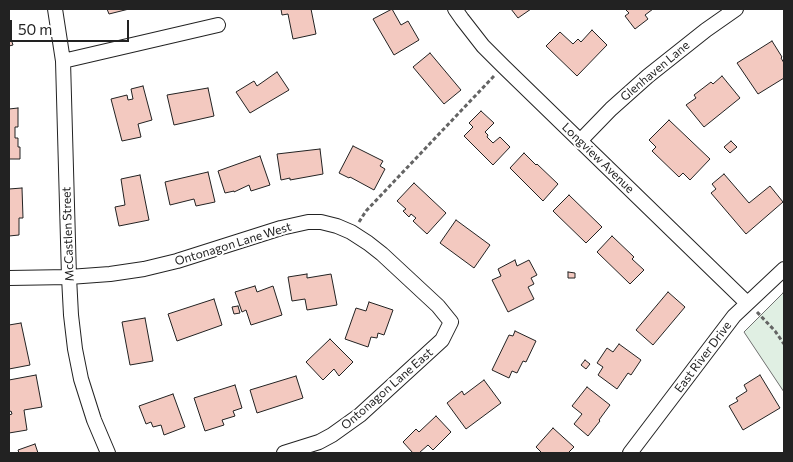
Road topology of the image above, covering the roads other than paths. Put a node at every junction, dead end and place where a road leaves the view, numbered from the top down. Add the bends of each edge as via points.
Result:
1 (55, 9) edge
2 (455, 9) edge
3 (736, 9) edge
4 (218, 25) dead end
5 (63, 61) junction
6 (580, 141) junction
7 (784, 269) edge
8 (69, 277) junction
9 (9, 278) edge
10 (747, 303) junction
11 (451, 322) joint
12 (108, 453) edge
13 (284, 453) edge
14 (630, 453) edge

1 - 5 street, McCastlen Street
2 - 6 street, Longview Avenue via 483,46
3 - 6 street, Glenhaven Lane via 648,76
4 - 5 street
5 - 8 street, McCastlen Street
6 - 10 street, Longview Avenue
7 - 10 street, East River Drive
8 - 9 street, Ontonagon Lane West
8 - 11 street, Ontonagon Lane West via 144,269 280,228 321,222 351,232 368,243 438,306
8 - 12 street, McCastlen Street via 80,379
10 - 14 street, East River Drive
11 - 13 street, Ontonagon Lane East via 442,340 360,415 319,442

